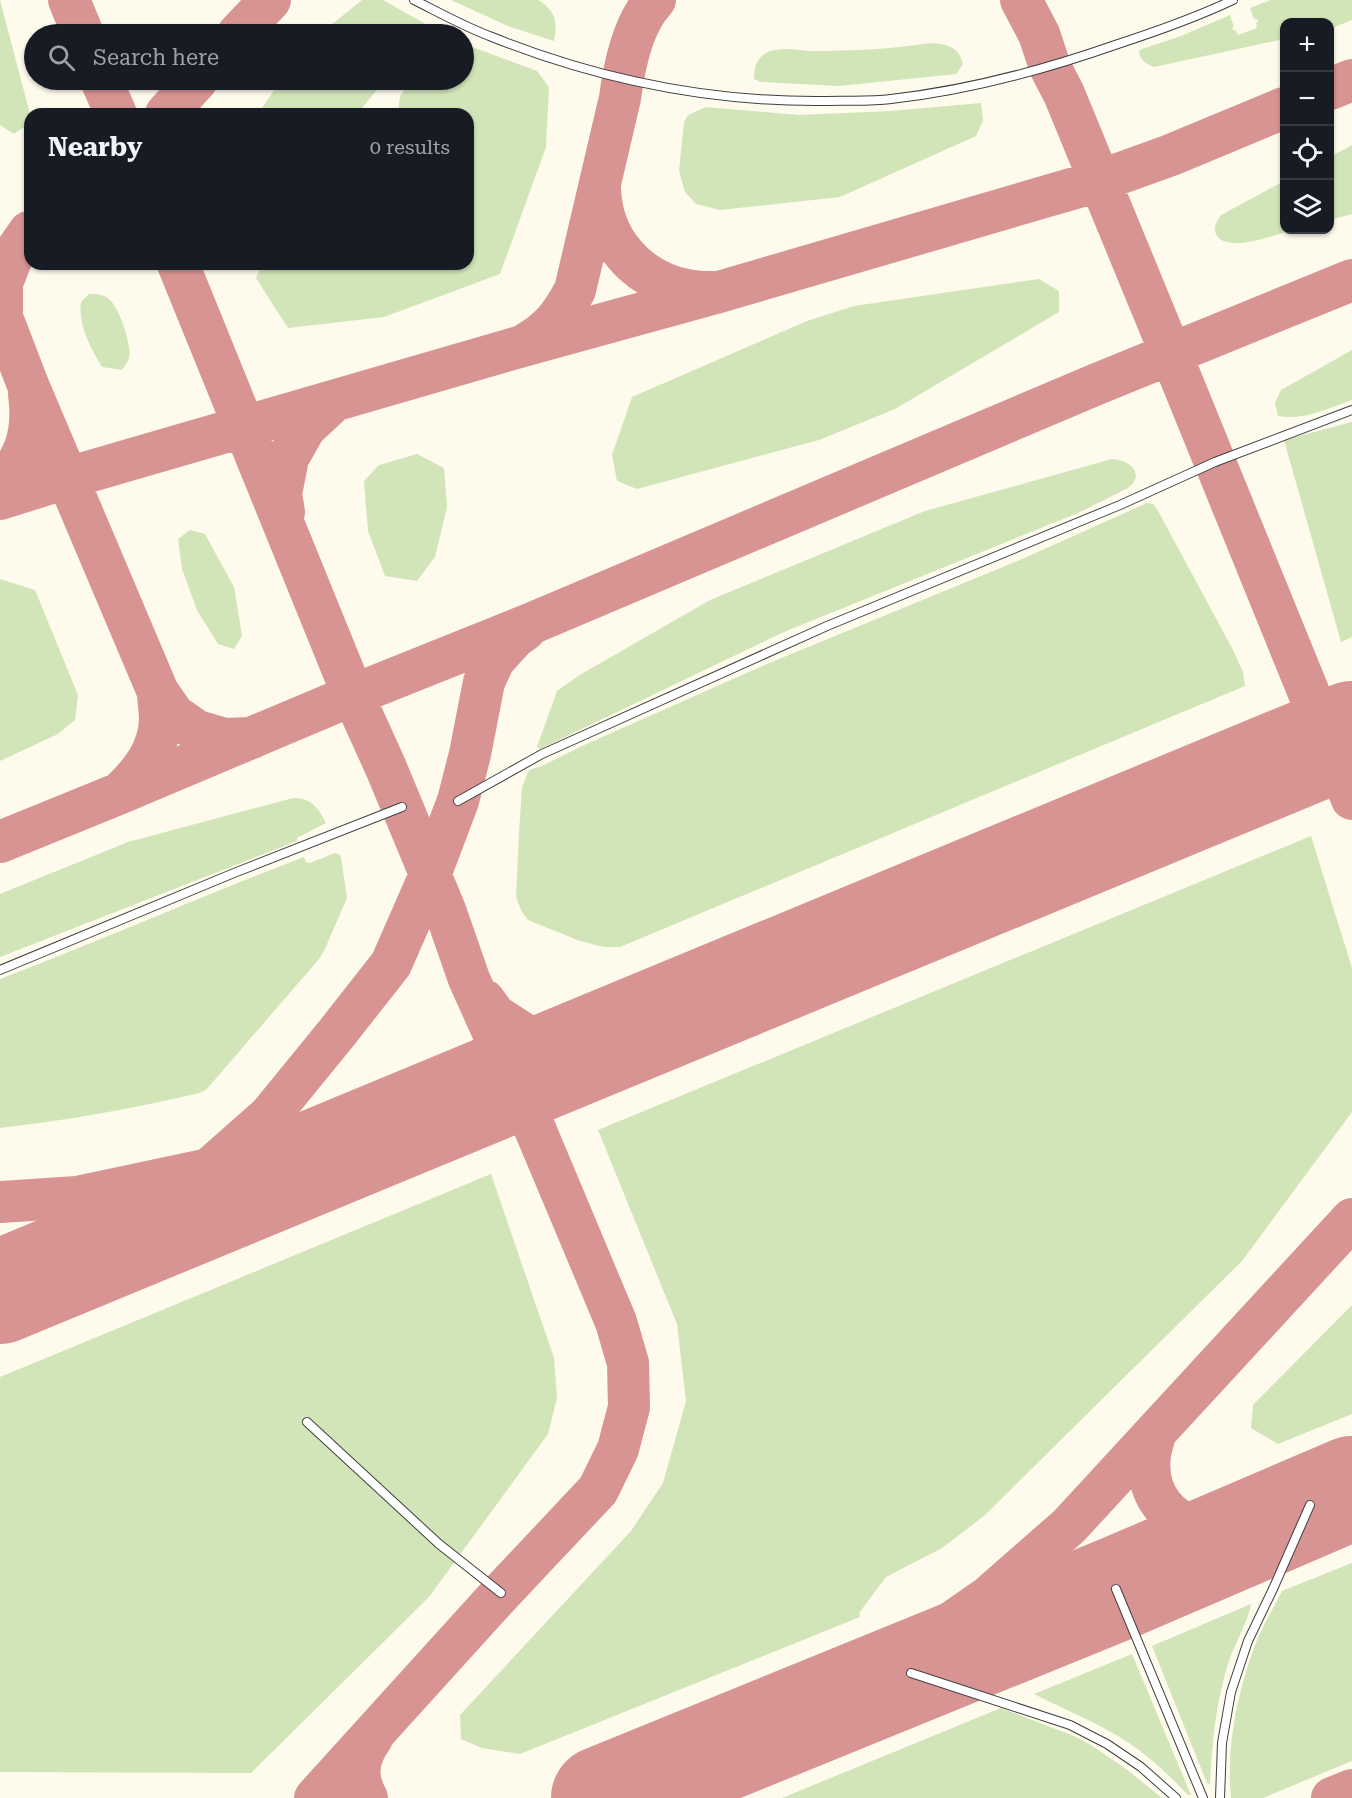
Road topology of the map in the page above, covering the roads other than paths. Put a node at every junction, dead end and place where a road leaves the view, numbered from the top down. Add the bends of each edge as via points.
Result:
1 (414, 0) edge
2 (1233, 0) edge
3 (465, 24) edge
4 (474, 28) edge
5 (1352, 410) edge
6 (458, 801) dead end
7 (402, 807) dead end
8 (0, 970) edge
9 (307, 1422) dead end
10 (1310, 1505) dead end
11 (1116, 1588) dead end
12 (501, 1593) dead end
13 (911, 1673) dead end
14 (1176, 1798) edge
15 (1203, 1798) edge
16 (1220, 1798) edge

1 - 3 lane
2 - 4 lane via 1202,15 1050,68 956,90 888,100 786,101 676,90 581,68
5 - 6 lane via 1215,462 827,626 542,754
7 - 8 lane
9 - 12 lane via 439,1544
10 - 16 lane via 1248,1641 1231,1692 1222,1743
11 - 15 lane
13 - 14 lane via 1070,1725 1142,1767

